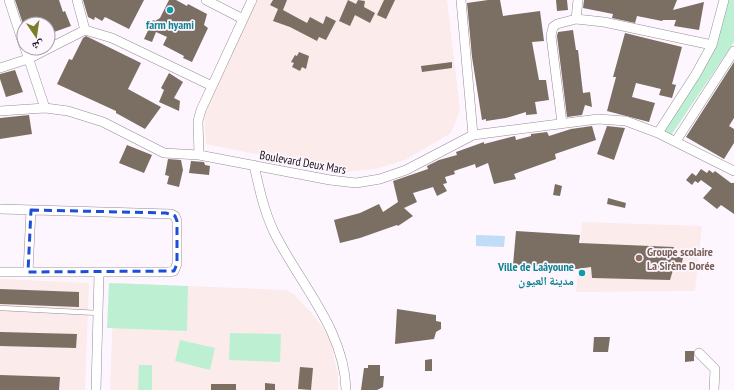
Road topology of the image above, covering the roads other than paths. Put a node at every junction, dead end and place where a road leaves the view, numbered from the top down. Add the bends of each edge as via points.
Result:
1 (9, 0) edge
2 (77, 0) edge
3 (206, 0) edge
4 (252, 0) edge
5 (461, 0) edge
6 (578, 0) edge
7 (724, 0) edge
8 (243, 18) junction
9 (576, 19) junction
10 (16, 22) edge
11 (85, 30) junction
12 (712, 45) junction
13 (734, 53) edge
14 (27, 56) edge
15 (28, 59) junction
16 (0, 68) edge
17 (212, 86) junction
18 (45, 108) junction
19 (0, 111) edge
20 (562, 123) junction
21 (658, 133) junction
22 (473, 135) junction
23 (676, 141) junction
24 (199, 155) junction
25 (254, 165) junction
26 (732, 167) edge
27 (0, 209) edge
28 (31, 210) junction
29 (0, 272) edge
30 (28, 272) junction
31 (99, 274) junction
32 (0, 308) edge
33 (98, 313) junction
34 (699, 354) dead end
35 (96, 390) edge
36 (346, 390) edge
37 (714, 390) edge

1 - 10 street
2 - 11 street
3 - 8 street
4 - 8 street
5 - 22 street
6 - 9 street
7 - 12 street
8 - 17 street
9 - 12 street via 604,22
9 - 20 street via 557,24 551,30
11 - 15 street
11 - 17 street via 112,38
12 - 21 street
13 - 23 street
14 - 15 street
15 - 16 street
15 - 18 street
17 - 24 street via 198,121
18 - 19 street, Boulevard Deux Mars
18 - 24 street, Boulevard Deux Mars via 68,110 89,117 164,153
20 - 21 street, Boulevard Deux Mars via 612,119
20 - 22 street, Boulevard Deux Mars
21 - 23 street, Boulevard Deux Mars
22 - 25 street, Boulevard Deux Mars via 406,170 362,182 330,180
23 - 26 street, Boulevard Deux Mars
24 - 25 street, Boulevard Deux Mars
25 - 36 street via 265,210 274,232 331,329 341,353
27 - 28 street
28 - 30 street
28 - 31 street via 166,213 175,216 177,264 174,271
29 - 30 street
30 - 31 street
31 - 33 street
32 - 33 lane
33 - 35 street
34 - 37 street via 715,369

